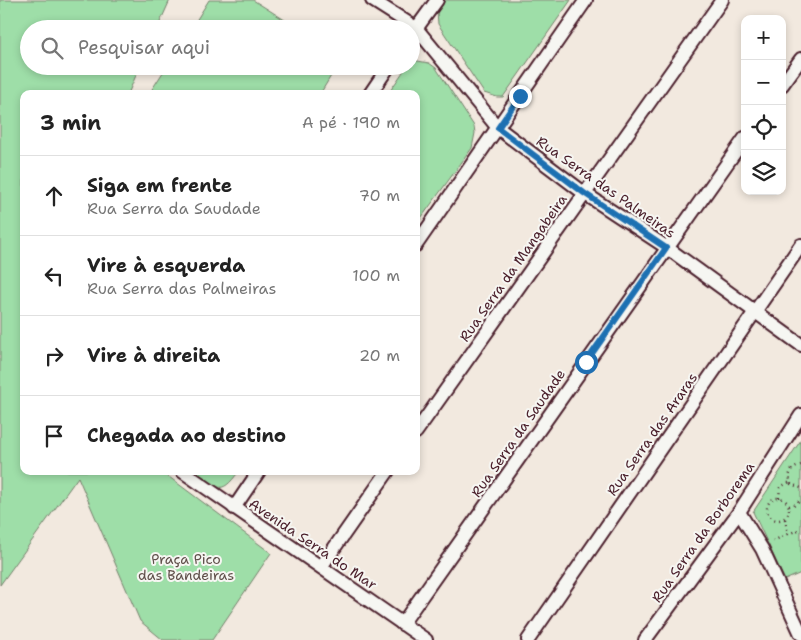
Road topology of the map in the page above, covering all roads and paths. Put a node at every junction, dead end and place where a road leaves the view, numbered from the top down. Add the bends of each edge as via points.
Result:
1 (372, 0) edge
2 (437, 0) edge
3 (586, 0) edge
4 (722, 0) edge
5 (398, 20) edge
6 (420, 24) edge
7 (420, 39) edge
8 (801, 59) edge
9 (383, 75) edge
10 (786, 80) edge
11 (373, 90) edge
12 (498, 128) junction
13 (741, 144) edge
14 (584, 193) junction
15 (420, 239) edge
16 (801, 245) edge
17 (666, 248) junction
18 (755, 312) junction
19 (801, 345) edge
20 (801, 415) edge
21 (420, 426) edge
22 (801, 465) edge
23 (188, 475) edge
24 (256, 475) edge
25 (385, 475) edge
26 (790, 482) junction
27 (801, 489) edge
28 (779, 498) junction
29 (801, 499) edge
30 (789, 506) junction
31 (234, 508) junction
32 (739, 512) junction
33 (785, 519) junction
34 (801, 529) edge
35 (788, 534) junction
36 (768, 544) dead end
37 (321, 567) junction
38 (402, 624) junction
39 (801, 634) edge
40 (426, 640) edge
41 (528, 640) edge
42 (645, 640) edge

1 - 5 street, Rua Serra das Palmeiras
2 - 6 street
3 - 12 street
4 - 14 street, Rua Serra da Mangabeira
7 - 12 street, Rua Serra das Palmeiras
8 - 10 street
9 - 11 street
12 - 14 street, Rua Serra das Palmeiras
12 - 15 street
13 - 17 street, Rua Serra da Saudade
14 - 17 street, Rua Serra das Palmeiras
14 - 21 street, Rua Serra da Mangabeira
16 - 18 street, Rua Serra das Araras
17 - 18 street, Rua Serra das Palmeiras
17 - 38 street, Rua Serra da Saudade
18 - 19 street, Rua Serra das Palmeiras
18 - 41 street, Rua Serra das Araras
20 - 32 street, Rua Serra da Borborema
22 - 26 path via 792,469
23 - 31 street, Avenida Serra do Mar
24 - 31 street
25 - 37 street
26 - 27 path
26 - 28 path via 780,487
28 - 30 path
28 - 33 path via 769,503 768,514 774,520
29 - 30 path
30 - 33 path
31 - 37 street, Avenida Serra do Mar
32 - 39 street via 762,549
32 - 42 street, Rua Serra da Borborema
33 - 35 path
34 - 35 path
35 - 36 path
37 - 38 street, Avenida Serra do Mar
38 - 40 street, Avenida Serra do Mar

